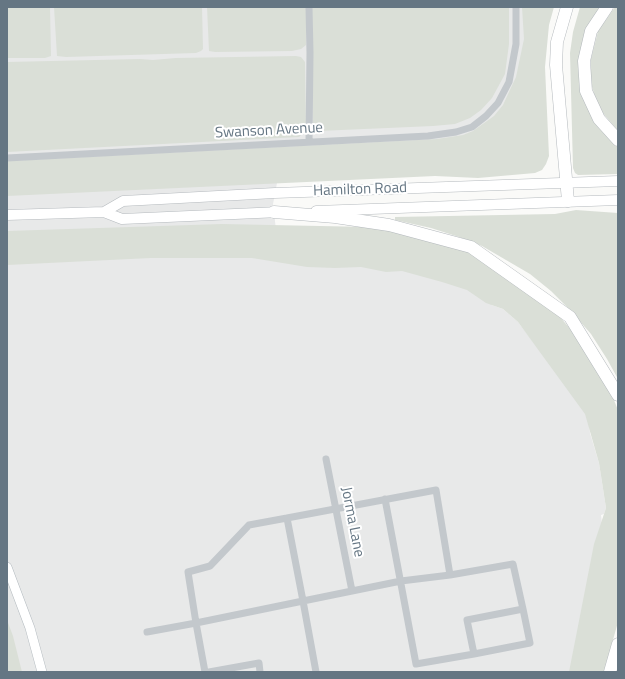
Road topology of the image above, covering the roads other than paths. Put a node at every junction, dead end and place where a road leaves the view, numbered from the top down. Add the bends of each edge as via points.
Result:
1 (309, 7) edge
2 (516, 7) edge
3 (567, 7) edge
4 (607, 7) edge
5 (618, 140) edge
6 (309, 142) junction
7 (7, 158) edge
8 (618, 181) edge
9 (566, 183) junction
10 (618, 200) edge
11 (568, 201) junction
12 (104, 212) junction
13 (274, 212) junction
14 (7, 214) edge
15 (618, 395) edge
16 (326, 459) dead end
17 (385, 499) junction
18 (336, 509) junction
19 (287, 518) junction
20 (7, 567) edge
21 (450, 575) junction
22 (400, 582) junction
23 (352, 591) junction
24 (303, 601) junction
25 (523, 609) junction
26 (196, 623) junction
27 (147, 632) dead end
28 (618, 644) edge
29 (474, 654) junction
30 (42, 672) edge
31 (205, 672) edge
32 (209, 672) edge
33 (260, 672) edge
34 (316, 672) edge
35 (610, 672) edge

1 - 6 street
2 - 6 street, Swanson Avenue via 516,44 509,82 498,103 472,126 456,132 428,136
3 - 9 highway via 557,42 556,65
4 - 5 highway via 591,31 584,61 586,91 599,119
6 - 7 street, Swanson Avenue
8 - 9 main road, Hamilton Road
9 - 11 highway
9 - 12 main road, Hamilton Road via 123,201
10 - 11 main road, Hamilton Road
11 - 13 main road, Hamilton Road
12 - 13 main road, Hamilton Road via 122,219
12 - 14 main road, Hamilton Road
13 - 15 highway via 389,225 471,247 570,317
16 - 18 street, Jorma Lane
17 - 18 street
17 - 21 street via 436,490
17 - 22 street
18 - 19 street
18 - 23 street, Jorma Lane
19 - 24 street
19 - 26 street via 249,525 210,566 188,572
20 - 30 main road via 30,628
21 - 22 street
21 - 25 street via 514,564
22 - 23 street
22 - 29 street via 416,664
23 - 24 street
24 - 26 street
24 - 34 street
25 - 29 street via 467,620
25 - 29 street via 530,643
26 - 27 street
26 - 31 street
28 - 35 highway
32 - 33 street via 258,663

